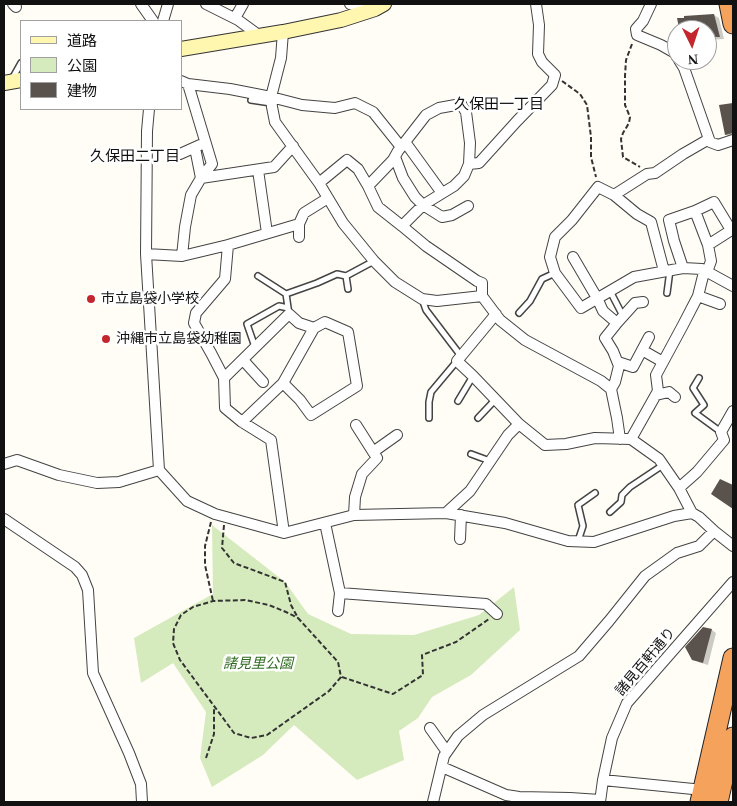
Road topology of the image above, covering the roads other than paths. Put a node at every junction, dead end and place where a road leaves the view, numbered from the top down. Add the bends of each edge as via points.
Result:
1 (141, 4) edge
2 (168, 4) edge
3 (206, 4) edge
4 (243, 4) edge
5 (350, 4) edge
6 (536, 4) edge
7 (651, 4) edge
8 (729, 4) edge
9 (380, 6) edge
10 (235, 18) junction
11 (152, 20) edge
12 (164, 20) edge
13 (733, 24) edge
14 (283, 32) junction
15 (260, 36) junction
16 (182, 49) edge
17 (667, 49) edge
18 (20, 65) edge
19 (685, 70) edge
20 (12, 82) edge
21 (185, 83) edge
22 (250, 100) dead end
23 (272, 100) junction
24 (148, 110) edge
25 (709, 139) junction
26 (733, 140) edge
27 (206, 143) junction
28 (403, 144) junction
29 (293, 146) junction
30 (195, 148) junction
31 (180, 154) dead end
32 (395, 157) junction
33 (470, 164) junction
34 (258, 170) junction
35 (201, 178) junction
36 (319, 183) junction
37 (368, 186) junction
38 (442, 193) junction
39 (614, 195) junction
40 (328, 198) junction
41 (423, 205) junction
42 (468, 206) dead end
43 (695, 211) junction
44 (299, 224) junction
45 (402, 226) junction
46 (732, 230) edge
47 (267, 233) junction
48 (299, 237) dead end
49 (228, 245) junction
50 (708, 245) junction
51 (146, 254) junction
52 (182, 256) junction
53 (573, 258) dead end
54 (374, 261) junction
55 (683, 268) junction
56 (667, 270) junction
57 (707, 272) junction
58 (555, 273) junction
59 (258, 276) dead end
60 (346, 276) junction
61 (733, 286) edge
62 (348, 288) dead end
63 (609, 291) junction
64 (667, 293) dead end
65 (286, 294) junction
66 (482, 296) junction
67 (698, 296) junction
68 (597, 298) junction
69 (422, 299) junction
70 (643, 302) dead end
71 (720, 304) dead end
72 (288, 311) junction
73 (496, 314) junction
74 (519, 314) dead end
75 (620, 320) junction
76 (299, 323) junction
77 (314, 328) junction
78 (649, 337) dead end
79 (255, 348) junction
80 (303, 348) junction
81 (642, 350) junction
82 (459, 358) junction
83 (243, 360) junction
84 (618, 362) junction
85 (663, 362) junction
86 (473, 376) junction
87 (224, 378) junction
88 (699, 378) dead end
89 (263, 382) dead end
90 (283, 383) junction
91 (611, 390) junction
92 (656, 395) junction
93 (674, 397) dead end
94 (496, 400) junction
95 (458, 401) dead end
96 (733, 411) edge
97 (429, 418) dead end
98 (478, 418) dead end
99 (242, 422) junction
100 (519, 424) junction
101 (356, 425) dead end
102 (721, 432) junction
103 (397, 435) dead end
104 (620, 439) junction
105 (632, 439) junction
106 (373, 452) junction
107 (472, 454) dead end
108 (490, 461) junction
109 (4, 464) edge
110 (663, 465) junction
111 (160, 470) junction
112 (679, 488) junction
113 (595, 493) dead end
114 (610, 512) dead end
115 (446, 513) junction
116 (692, 513) junction
117 (461, 515) junction
118 (354, 516) junction
119 (4, 519) edge
120 (324, 523) junction
121 (714, 532) junction
122 (284, 534) junction
123 (460, 539) dead end
124 (578, 542) junction
125 (733, 546) edge
126 (733, 582) edge
127 (340, 593) junction
128 (338, 611) dead end
129 (497, 614) road end
130 (733, 658) edge
131 (430, 728) dead end
132 (733, 737) edge
133 (447, 752) junction
134 (442, 766) junction
135 (603, 780) junction
136 (714, 795) edge
137 (519, 800) edge
138 (600, 801) edge
139 (142, 802) edge
140 (433, 802) edge

1 - 11 street
2 - 12 street
3 - 10 street
4 - 10 street
5 - 9 street
6 - 33 street via 538,54 554,74 552,85 479,163
7 - 17 street via 636,29 637,35
8 - 13 highway
9 - 14 street via 341,20
10 - 15 street
14 - 15 street
14 - 23 street
15 - 16 street
18 - 20 lane
19 - 25 street
21 - 23 street via 230,89
21 - 27 street
22 - 23 lane
23 - 28 street via 335,108 356,103 373,112
23 - 29 street via 275,122
24 - 51 street
25 - 26 street via 718,145
25 - 39 street
27 - 30 street
27 - 35 street via 212,164
28 - 32 street
28 - 33 street via 426,115 439,108 461,104 466,112
28 - 38 street
29 - 34 street via 274,167
29 - 36 street
30 - 31 street
30 - 35 street
32 - 37 street
32 - 41 street via 403,178
33 - 38 street via 464,176
34 - 35 street
34 - 47 street
35 - 52 street via 191,194
36 - 37 street via 347,160
36 - 40 street
37 - 45 street via 378,206
38 - 41 street
39 - 56 street via 651,222
39 - 58 street via 598,187 555,238 550,257
40 - 44 street via 304,213
40 - 54 street via 343,223
41 - 42 street via 442,217
41 - 45 street
43 - 46 street via 714,202
43 - 50 street
43 - 55 street via 669,220
44 - 47 street
44 - 48 street
45 - 66 street via 482,283
46 - 50 street
47 - 49 street
49 - 52 street
49 - 87 street via 225,278 196,313 194,323
50 - 57 street via 711,261
51 - 52 street
51 - 111 street
53 - 68 street
54 - 60 lane
54 - 69 street via 395,282
55 - 56 street
55 - 57 street
56 - 63 street via 634,277
56 - 64 lane
57 - 61 street
57 - 67 street
58 - 68 street via 581,308
58 - 74 lane via 542,279
59 - 65 lane
60 - 62 lane
60 - 65 lane via 337,274
63 - 68 street
63 - 75 lane
65 - 72 lane
66 - 69 street via 437,301
66 - 73 street
67 - 71 street
67 - 85 street
68 - 75 street via 604,311
69 - 82 lane
70 - 75 street via 635,303
72 - 76 street
72 - 79 street
72 - 79 lane via 279,306 247,324
73 - 82 street
73 - 91 street via 525,340 602,381
75 - 84 street via 605,338
76 - 77 street
76 - 80 street
77 - 80 street
77 - 90 street via 325,322 348,332 357,386 311,415
78 - 81 street
79 - 83 street
80 - 90 street
81 - 84 street via 632,367
81 - 85 street
82 - 86 street
82 - 97 lane via 431,392
83 - 87 street
83 - 89 street
84 - 91 street via 620,366
85 - 92 street via 656,375
86 - 94 street
86 - 95 lane
87 - 99 street via 225,408
88 - 102 lane via 693,388 704,405 695,413
90 - 99 street
91 - 104 street
92 - 93 street via 669,392
92 - 105 street
94 - 98 lane
94 - 100 street
96 - 102 street
99 - 122 street via 271,440
100 - 104 street via 546,445 595,438
100 - 108 street
101 - 106 street
102 - 112 street via 724,440
103 - 106 street
104 - 105 street
105 - 110 street
106 - 118 street via 377,458 362,474 355,497
107 - 108 lane
108 - 115 street via 470,491
109 - 111 street via 17,460 59,476 97,484 119,482
110 - 112 street
110 - 114 lane via 630,487
111 - 122 street via 186,501 224,519
112 - 116 street
113 - 124 lane via 578,505 583,526
115 - 117 street
115 - 118 street
116 - 121 street
116 - 124 street via 594,542
117 - 123 street
117 - 124 street
118 - 120 street
119 - 139 street via 82,575 88,590 93,673 130,753 141,784
120 - 122 street
120 - 127 street
121 - 125 street
121 - 133 street via 699,546 677,553 645,576 579,656 483,715 458,736
126 - 135 street, 諸見百軒通り via 627,704 612,738
127 - 128 street
127 - 129 street via 486,604
130 - 136 highway
131 - 133 street
132 - 136 highway
133 - 134 street
134 - 137 street
134 - 140 street
135 - 136 street
135 - 138 street, 諸見百軒通り
137 - 138 street via 570,798

